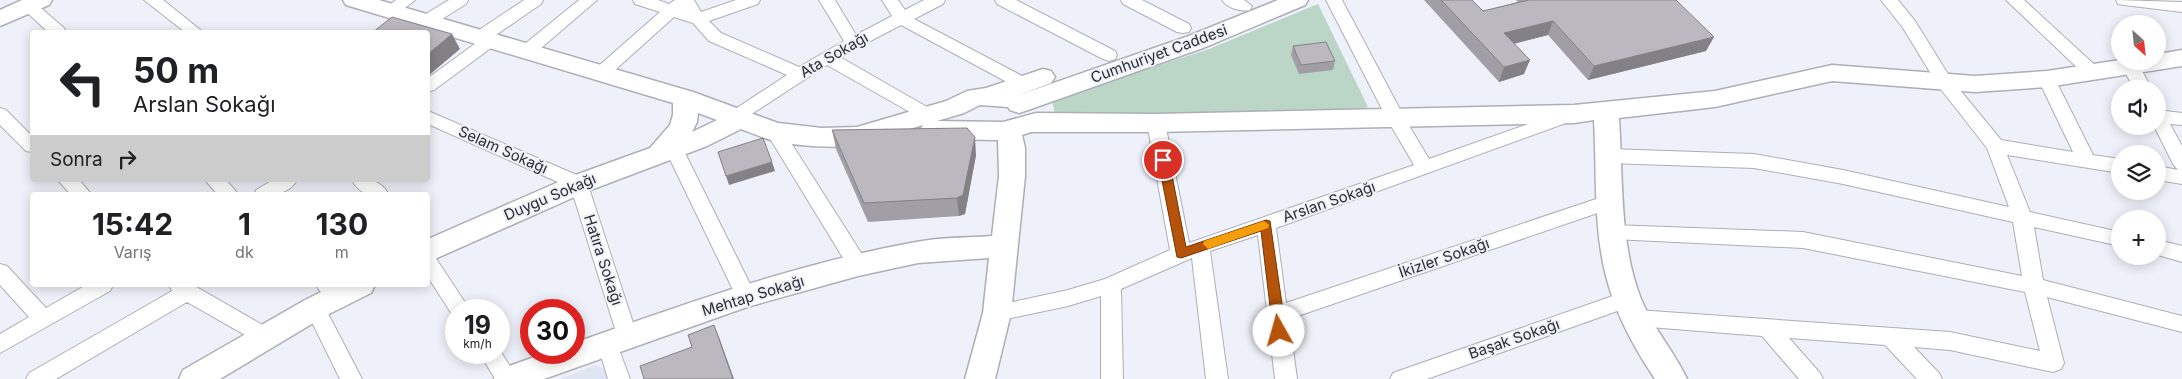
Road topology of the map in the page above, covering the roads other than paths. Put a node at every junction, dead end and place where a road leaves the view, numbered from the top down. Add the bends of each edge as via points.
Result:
1 (152, 0) edge
2 (460, 0) edge
3 (535, 0) edge
4 (588, 0) edge
5 (641, 0) edge
6 (752, 0) edge
7 (827, 0) edge
8 (890, 0) edge
9 (1003, 0) edge
10 (1129, 0) edge
11 (1297, 0) edge
12 (1334, 0) edge
13 (1889, 0) edge
14 (2014, 0) edge
15 (2124, 0) edge
16 (358, 1) edge
17 (933, 1) edge
18 (1244, 2) edge
19 (35, 3) edge
20 (681, 3) edge
21 (398, 5) edge
22 (2182, 7) edge
23 (0, 19) edge
24 (698, 19) junction
25 (902, 19) junction
26 (425, 22) junction
27 (1184, 28) junction
28 (56, 30) edge
29 (192, 30) edge
30 (484, 39) junction
31 (853, 43) junction
32 (527, 51) junction
33 (1109, 55) junction
34 (828, 57) junction
35 (2182, 58) edge
36 (2166, 61) edge
37 (2112, 70) edge
38 (2092, 72) junction
39 (600, 74) junction
40 (800, 74) junction
41 (2048, 79) junction
42 (1945, 83) junction
43 (430, 84) edge
44 (684, 98) junction
45 (955, 107) junction
46 (1019, 110) junction
47 (1606, 111) junction
48 (0, 114) edge
49 (1574, 114) junction
50 (928, 115) junction
51 (735, 117) junction
52 (1395, 117) junction
53 (2166, 117) edge
54 (430, 118) edge
55 (2182, 119) edge
56 (1156, 123) junction
57 (966, 129) junction
58 (775, 132) junction
59 (2166, 132) edge
60 (849, 138) junction
61 (30, 144) edge
62 (1995, 146) junction
63 (666, 150) junction
64 (1610, 156) junction
65 (2086, 160) junction
66 (2111, 164) edge
67 (2182, 164) edge
68 (1425, 168) junction
69 (2166, 174) edge
70 (2182, 177) edge
71 (70, 182) edge
72 (216, 182) edge
73 (285, 182) edge
74 (364, 182) edge
75 (579, 184) junction
76 (80, 192) edge
77 (227, 192) edge
78 (268, 192) edge
79 (376, 192) edge
80 (1611, 201) junction
81 (2022, 216) junction
82 (1266, 224) junction
83 (1613, 232) junction
84 (2111, 237) edge
85 (1004, 246) junction
86 (1191, 250) junction
87 (2166, 250) edge
88 (430, 252) edge
89 (430, 254) edge
90 (2182, 254) edge
91 (858, 265) junction
92 (0, 272) edge
93 (1111, 285) junction
94 (2034, 286) junction
95 (100, 287) edge
96 (183, 288) edge
97 (335, 294) edge
98 (746, 296) junction
99 (454, 299) edge
100 (1632, 309) junction
101 (997, 313) junction
102 (1277, 315) junction
103 (44, 319) junction
104 (2182, 324) edge
105 (1767, 327) junction
106 (266, 337) junction
107 (1891, 337) junction
108 (617, 339) junction
109 (0, 344) edge
110 (497, 364) edge
111 (37, 379) edge
112 (194, 379) edge
113 (210, 379) edge
114 (351, 379) edge
115 (508, 379) edge
116 (619, 379) edge
117 (980, 379) edge
118 (1112, 379) edge
119 (1217, 379) edge
120 (1286, 379) edge
121 (1401, 379) edge
122 (1672, 379) edge
123 (1812, 379) edge
124 (1931, 379) edge

1 - 29 street
2 - 26 street
3 - 30 street
4 - 32 street
5 - 20 street
6 - 24 street
7 - 31 street
8 - 25 street
9 - 33 street
10 - 27 street
11 - 46 main road, Cumhuriyet Caddesi
12 - 52 street
13 - 42 street
14 - 38 street
15 - 22 street
16 - 21 main road
17 - 25 street, Ata Sokağı
18 - 27 main road, Cumhuriyet Caddesi
19 - 23 main road
19 - 28 street
20 - 24 street
20 - 39 street
21 - 26 main road
24 - 40 street via 715,37
25 - 31 street, Ata Sokağı
25 - 46 street
26 - 30 main road
27 - 33 main road, Cumhuriyet Caddesi
30 - 32 main road
30 - 43 street
31 - 34 street, Ata Sokağı
32 - 39 main road
33 - 46 main road, Cumhuriyet Caddesi
34 - 40 street, Ata Sokağı
34 - 50 street
35 - 36 main road
37 - 38 main road
38 - 41 main road
39 - 44 main road
40 - 51 street, Ata Sokağı
41 - 42 main road
41 - 65 street
42 - 47 main road via 1832,74 1715,99
42 - 62 street
44 - 51 main road
44 - 63 main road via 687,117
45 - 46 main road via 963,101 988,96 1008,99
45 - 50 main road
45 - 57 main road via 954,120
46 - 56 main road
46 - 57 main road via 988,131
46 - 85 main road via 1012,148
47 - 49 main road
47 - 64 main road
48 - 61 street
49 - 52 main road
49 - 68 street, Arslan Sokağı
50 - 60 main road
51 - 58 main road
51 - 63 main road via 698,140
52 - 56 main road
52 - 68 street
53 - 55 street
54 - 75 street, Selam Sokağı
56 - 86 street
57 - 60 main road
58 - 60 main road
58 - 63 main road via 715,146
58 - 91 street
59 - 67 street
62 - 65 street
62 - 81 street
63 - 75 main road, Duygu Sokağı
63 - 98 street
64 - 80 main road
64 - 81 street via 1754,161
65 - 66 street
68 - 82 street, Arslan Sokağı
69 - 70 street
71 - 76 street
72 - 77 street
73 - 78 street
74 - 79 street
75 - 88 main road, Duygu Sokağı
75 - 108 street, Hatıra Sokağı
80 - 83 main road
80 - 102 street, İkizler Sokağı
81 - 84 street
81 - 94 street
82 - 86 street, Arslan Sokağı
82 - 102 street
83 - 94 street via 1803,240
83 - 100 main road via 1619,275
85 - 91 main road, Mehtap Sokağı via 918,252
85 - 101 main road
86 - 93 street, Arslan Sokağı
86 - 119 street
87 - 90 street
89 - 99 street
91 - 98 main road, Mehtap Sokağı
92 - 103 street
93 - 101 street, Arslan Sokağı
93 - 118 street
94 - 104 street
94 - 107 street via 2053,362 1950,341
95 - 103 street
96 - 106 street
96 - 111 street
97 - 106 main road
97 - 114 street
98 - 108 main road, Mehtap Sokağı
100 - 105 street
100 - 121 street, Başak Sokağı
100 - 122 main road
101 - 117 main road
102 - 120 street
103 - 109 street
105 - 107 street
105 - 123 street
106 - 112 main road
106 - 113 main road
107 - 124 street
108 - 115 main road, Mehtap Sokağı
108 - 116 street, Hatıra Sokağı
110 - 115 street

